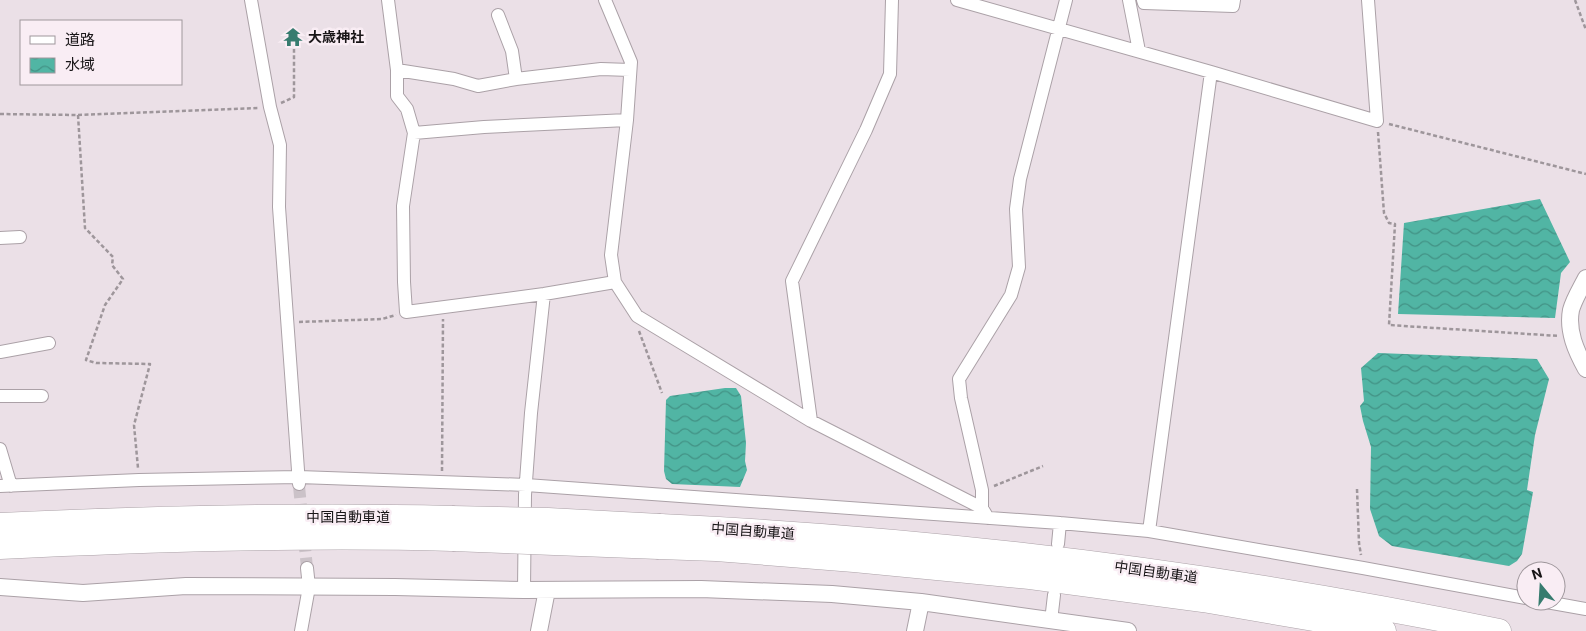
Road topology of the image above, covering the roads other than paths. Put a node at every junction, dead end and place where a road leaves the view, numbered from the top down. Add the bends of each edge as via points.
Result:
1 (252, 0) edge
2 (388, 0) edge
3 (605, 0) edge
4 (892, 0) edge
5 (957, 0) edge
6 (1066, 0) edge
7 (1128, 0) edge
8 (1143, 0) edge
9 (1234, 0) edge
10 (1368, 0) edge
11 (498, 16) dead end
12 (1060, 28) junction
13 (1139, 51) junction
14 (396, 70) junction
15 (630, 70) junction
16 (1211, 72) junction
17 (516, 79) junction
18 (627, 120) junction
19 (414, 133) junction
20 (20, 237) dead end
21 (0, 238) edge
22 (1586, 278) edge
23 (615, 282) junction
24 (544, 294) junction
25 (49, 343) dead end
26 (0, 352) edge
27 (1586, 369) edge
28 (0, 396) edge
29 (42, 396) dead end
30 (811, 422) junction
31 (0, 449) edge
32 (299, 481) junction
33 (526, 485) junction
34 (5, 486) edge
35 (985, 513) junction
36 (1060, 523) junction
37 (0, 525) edge
38 (452, 528) junction
39 (1149, 531) junction
40 (1058, 544) dead end
41 (0, 547) edge
42 (983, 562) junction
43 (307, 568) tunnel mouth
44 (309, 587) junction
45 (0, 588) edge
46 (524, 590) junction
47 (547, 590) junction
48 (1054, 595) dead end
49 (1516, 596) edge
50 (921, 602) junction
51 (1566, 605) edge
52 (1586, 609) edge
53 (1053, 626) edge
54 (301, 631) edge
55 (539, 631) edge
56 (915, 631) edge
57 (1128, 631) edge
58 (1384, 631) edge
59 (1499, 631) edge

1 - 32 street via 270,107 280,145 279,207
2 - 14 street
3 - 15 street via 630,62
4 - 30 street via 890,74 792,281
5 - 12 street
6 - 12 street
7 - 13 street
8 - 9 street via 1233,6
10 - 16 street via 1377,121
11 - 17 street via 512,50
12 - 13 street
12 - 35 street via 1020,179 1016,209 1019,267 1010,295 959,379
13 - 16 street
14 - 17 street via 478,86
14 - 19 street via 397,96 406,109
15 - 17 street via 601,69
15 - 18 street
16 - 39 street
18 - 19 street
18 - 23 street via 611,255
19 - 24 street via 403,206 406,312
20 - 21 street
22 - 27 street via 1571,310 1570,330 1576,352
23 - 24 street
23 - 30 street via 636,316
24 - 33 street
25 - 26 street
28 - 29 street
30 - 35 street
31 - 34 street
32 - 33 street
32 - 34 street via 139,480
33 - 35 street
33 - 46 street
35 - 36 street
36 - 39 street
36 - 40 street
37 - 38 highway, 中国自動車道 via 381,516
38 - 41 highway, 中国自動車道 via 381,537 237,538
38 - 42 highway, 中国自動車道, bridge via 548,520 659,536
39 - 49 street
42 - 58 highway, 中国自動車道 via 1030,577 1203,600
42 - 59 highway, 中国自動車道 via 1028,555 1200,578 1409,612
43 - 44 street
44 - 45 street via 186,586 84,593
44 - 46 street
44 - 54 street
46 - 47 street
47 - 50 street via 701,589 832,594
47 - 55 street
48 - 53 street
50 - 53 street
50 - 56 street
51 - 52 street
53 - 57 street

